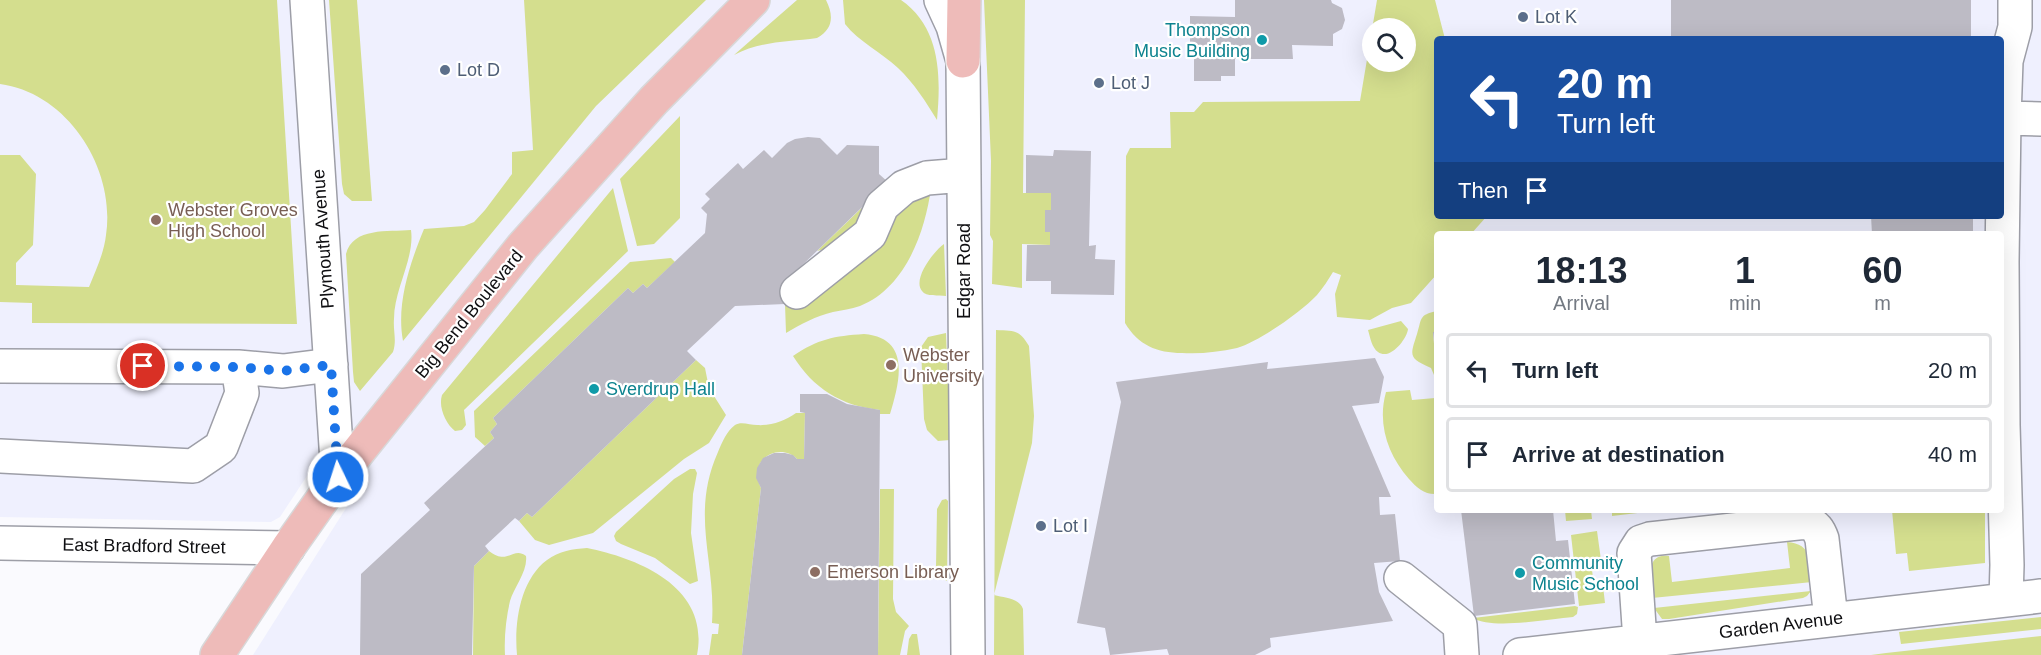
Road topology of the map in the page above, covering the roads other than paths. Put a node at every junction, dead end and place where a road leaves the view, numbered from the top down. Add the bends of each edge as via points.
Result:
1 (307, 0) edge
2 (753, 0) edge
3 (941, 0) edge
4 (964, 0) edge
5 (2015, 0) edge
6 (963, 61) junction
7 (2004, 118) joint
8 (2041, 119) edge
9 (964, 176) junction
10 (797, 292) dead end
11 (331, 365) junction
12 (0, 366) edge
13 (238, 367) junction
14 (0, 456) edge
15 (2004, 460) edge
16 (338, 477) junction
17 (0, 543) edge
18 (288, 548) junction
19 (1401, 578) dead end
20 (2041, 596) edge
21 (2006, 600) junction
22 (1831, 619) junction
23 (1640, 641) junction
24 (218, 654) edge
25 (968, 655) edge
26 (1462, 655) edge
27 (1520, 655) edge

1 - 11 street, Plymouth Avenue
2 - 16 main road, Big Bend Boulevard via 654,100 523,246
3 - 6 street, Edgar Road
4 - 6 main road
5 - 7 street via 2015,27 2006,61
6 - 9 street, Edgar Road
7 - 8 street
9 - 10 street via 927,178 904,188 882,206 870,234
9 - 25 street, Edgar Road
11 - 13 street via 283,371
11 - 16 street, Plymouth Avenue
12 - 13 street
13 - 14 street via 242,393 221,447 193,466
15 - 21 street
16 - 18 main road, Big Bend Boulevard
17 - 18 street, East Bradford Street
18 - 24 main road, Big Bend Boulevard
19 - 26 street via 1460,624
20 - 21 street, Garden Avenue
21 - 22 street, Garden Avenue
22 - 23 street, Garden Avenue
22 - 23 street via 1822,538 1814,525 1807,522 1650,539 1641,542 1634,553
23 - 27 street, Garden Avenue

